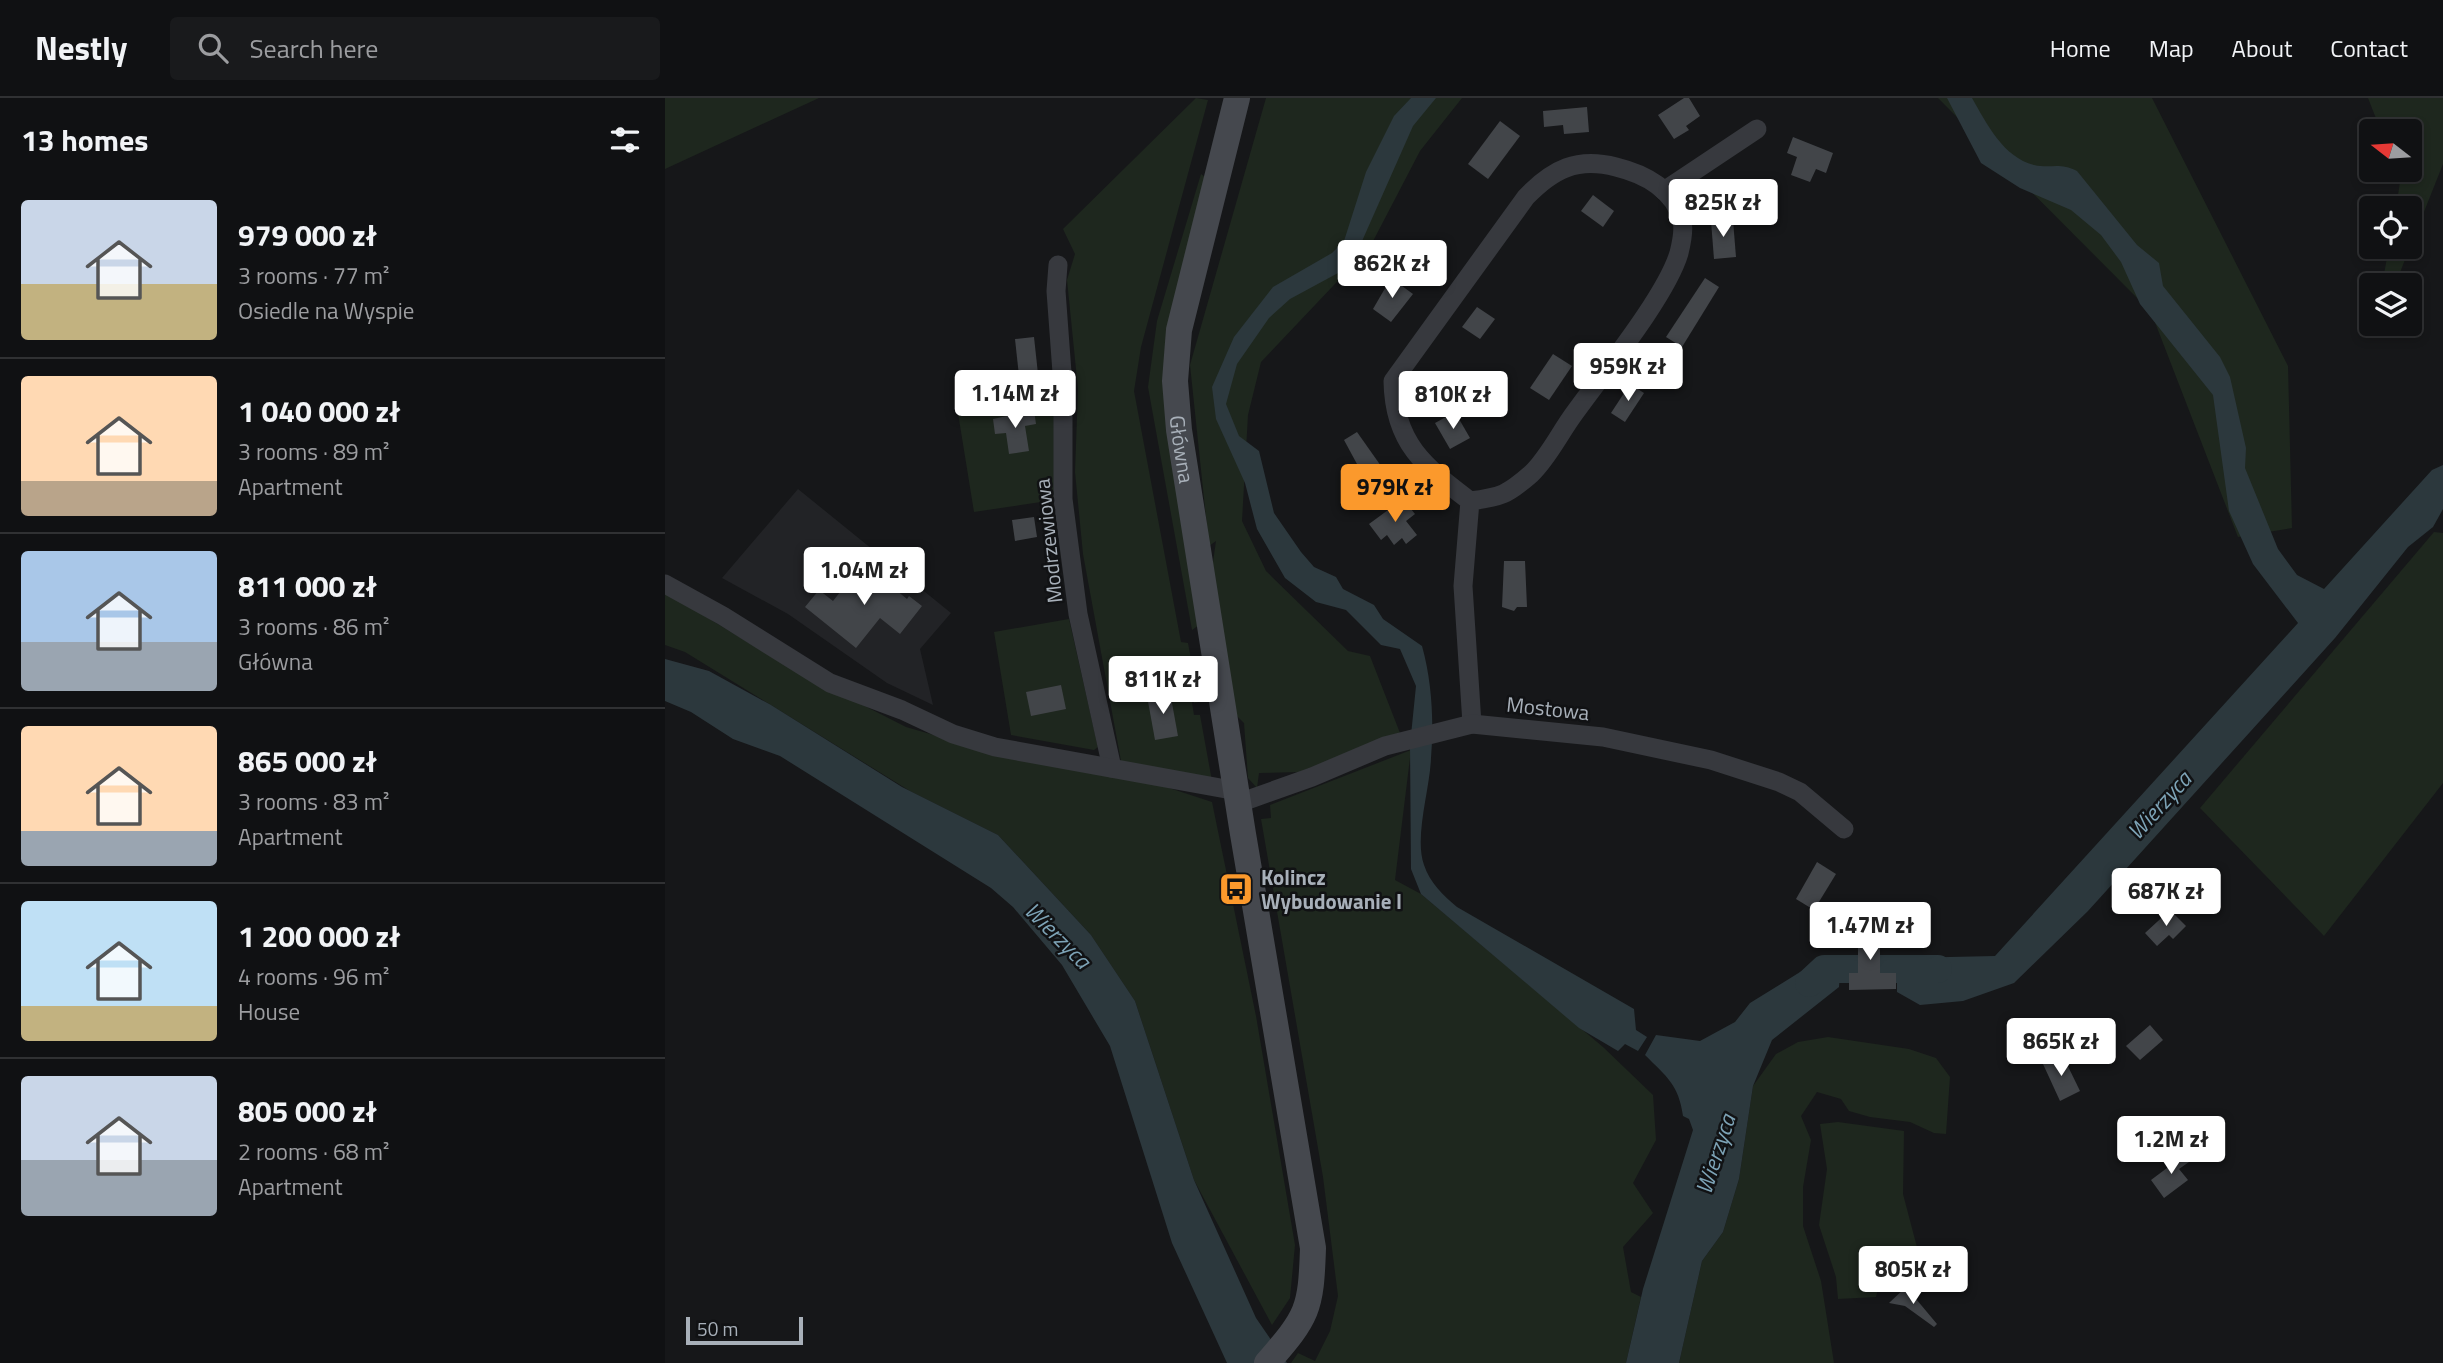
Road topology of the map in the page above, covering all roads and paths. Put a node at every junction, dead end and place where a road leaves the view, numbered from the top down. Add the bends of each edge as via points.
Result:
1 (1237, 98) edge
2 (1757, 129) dead end
3 (1664, 191) junction
4 (1058, 265) dead end
5 (1470, 501) junction
6 (665, 584) edge
7 (1472, 724) junction
8 (1112, 768) junction
9 (1238, 797) junction
10 (1844, 829) dead end
11 (1274, 1355) edge

1 - 9 street, Główna via 1179,330 1175,381
2 - 3 street
3 - 5 street via 1683,222 1679,254 1655,298 1534,471 1503,496
3 - 5 street via 1651,178 1590,162 1545,177 1393,381 1394,410 1406,438 1427,469
4 - 8 street, Modrzewiowa via 1063,499 1078,614
5 - 7 street via 1463,586
6 - 8 street via 841,688 995,747
7 - 9 street, Mostowa via 1385,746 1312,777
7 - 10 street, Mostowa via 1603,737 1711,760 1800,792
8 - 9 street
9 - 11 street, Główna via 1313,1248 1311,1296 1299,1328

